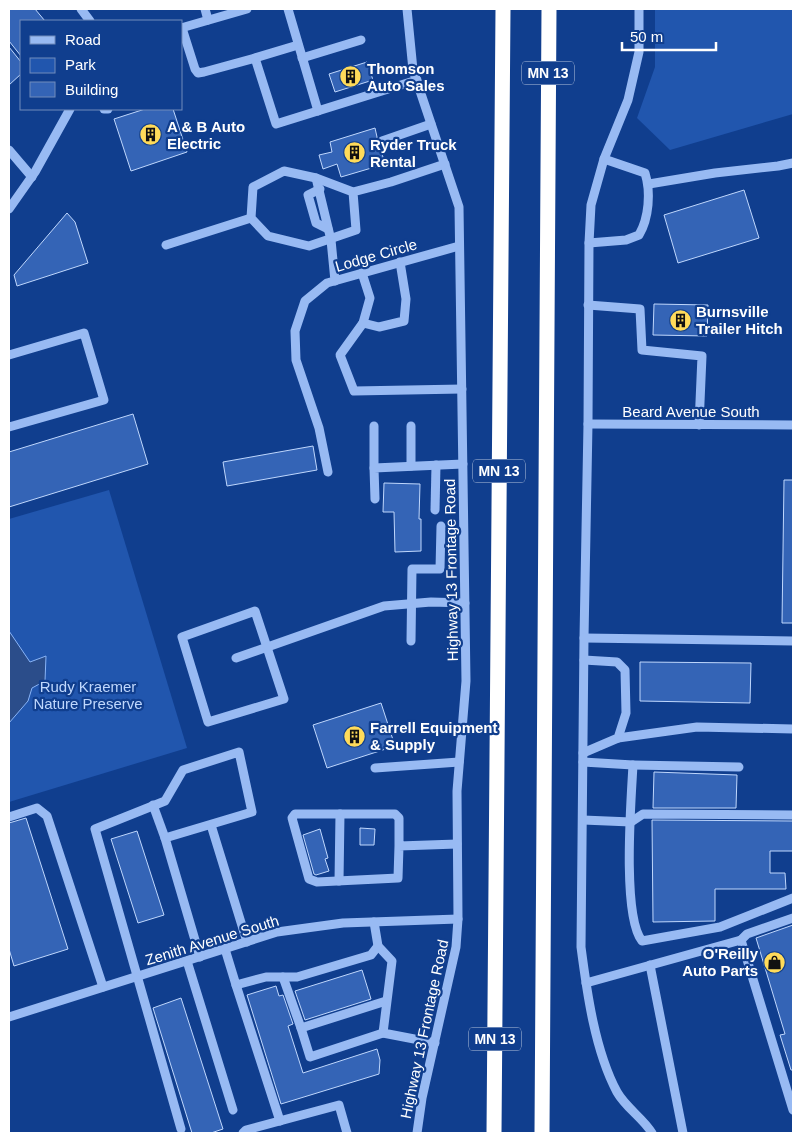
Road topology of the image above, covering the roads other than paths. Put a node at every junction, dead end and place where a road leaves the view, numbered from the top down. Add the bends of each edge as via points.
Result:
1 (81, 9) edge
2 (205, 9) edge
3 (247, 9) edge
4 (288, 9) edge
5 (407, 9) edge
6 (503, 9) edge
7 (548, 9) edge
8 (639, 9) edge
9 (89, 20) edge
10 (208, 20) junction
11 (182, 28) edge
12 (182, 31) edge
13 (361, 40) dead end
14 (298, 45) junction
15 (255, 58) junction
16 (302, 58) junction
17 (417, 80) junction
18 (69, 110) edge
19 (318, 111) junction
20 (432, 124) junction
21 (382, 141) dead end
22 (9, 150) edge
23 (604, 159) junction
24 (793, 163) edge
25 (445, 164) junction
26 (32, 177) junction
27 (316, 178) junction
28 (648, 184) junction
29 (353, 192) junction
30 (9, 208) edge
31 (251, 218) junction
32 (331, 240) junction
33 (588, 243) junction
34 (166, 245) dead end
35 (459, 246) junction
36 (400, 262) junction
37 (362, 273) junction
38 (335, 280) junction
39 (588, 305) junction
40 (363, 323) junction
41 (9, 355) edge
42 (462, 389) junction
43 (588, 424) junction
44 (699, 424) junction
45 (793, 425) edge
46 (374, 426) dead end
47 (411, 426) dead end
48 (9, 427) edge
49 (463, 464) junction
50 (436, 465) junction
51 (411, 466) junction
52 (374, 468) junction
53 (328, 472) dead end
54 (375, 499) dead end
55 (435, 510) dead end
56 (441, 526) dead end
57 (465, 603) junction
58 (412, 604) junction
59 (584, 638) junction
60 (411, 641) dead end
61 (793, 641) edge
62 (267, 648) junction
63 (236, 658) dead end
64 (584, 660) junction
65 (793, 729) edge
66 (618, 738) junction
67 (583, 758) junction
68 (459, 762) junction
69 (633, 765) junction
70 (739, 767) dead end
71 (375, 768) dead end
72 (153, 805) junction
73 (340, 814) junction
74 (793, 815) edge
75 (9, 818) edge
76 (583, 820) junction
77 (630, 822) junction
78 (211, 825) junction
79 (165, 838) junction
80 (457, 844) junction
81 (399, 846) junction
82 (339, 881) junction
83 (793, 898) edge
84 (793, 918) edge
85 (458, 919) junction
86 (374, 922) junction
87 (740, 940) junction
88 (247, 942) junction
89 (378, 946) junction
90 (225, 949) junction
91 (200, 956) junction
92 (187, 961) junction
93 (650, 965) junction
94 (138, 976) junction
95 (283, 977) junction
96 (586, 983) junction
97 (236, 985) junction
98 (103, 987) junction
99 (386, 1001) junction
100 (9, 1017) edge
101 (301, 1028) junction
102 (383, 1033) junction
103 (435, 1044) junction
104 (233, 1110) dead end
105 (793, 1110) edge
106 (280, 1121) junction
107 (182, 1128) dead end
108 (243, 1133) edge
109 (347, 1133) edge
110 (417, 1133) edge
111 (494, 1133) edge
112 (542, 1133) edge
113 (652, 1133) edge
114 (684, 1133) edge

1 - 9 street
2 - 10 street
3 - 10 street
4 - 14 street
5 - 17 street, Highway 13 Frontage Road via 413,70
6 - 111 highway, MN 13
7 - 112 highway, MN 13
8 - 23 street via 639,52 628,100
10 - 11 street
12 - 15 street via 198,72
13 - 16 street
14 - 15 street
14 - 16 street
15 - 19 street via 276,124
16 - 19 street
17 - 19 street
17 - 20 street, Highway 13 Frontage Road
18 - 26 street
20 - 21 street
20 - 25 street, Highway 13 Frontage Road
22 - 26 street
23 - 28 street via 645,173
23 - 33 street via 591,205
24 - 28 street
25 - 29 street
25 - 35 street, Highway 13 Frontage Road via 460,207
26 - 30 street
27 - 29 street
27 - 31 street via 284,171 253,187
27 - 32 street
28 - 33 street via 646,224 639,235 626,240
29 - 32 street via 356,230
31 - 32 street via 268,236 310,246
31 - 34 street
32 - 38 street
33 - 39 street
35 - 36 street, Lodge Circle
35 - 42 street, Highway 13 Frontage Road
36 - 37 street, Lodge Circle
36 - 40 street via 406,298 404,322 379,326
37 - 38 street, Lodge Circle
37 - 40 street via 370,298
38 - 53 street, Lodge Circle via 326,283 305,301 294,331 296,360 319,428
39 - 43 street
39 - 44 street via 640,309 642,350 702,356
40 - 42 street via 340,355 354,390
41 - 48 street via 84,332 104,400
42 - 49 street, Highway 13 Frontage Road
43 - 44 street, Beard Avenue South
43 - 59 street
44 - 45 street, Beard Avenue South
46 - 52 street
47 - 51 street
49 - 50 street
49 - 57 street, Highway 13 Frontage Road
50 - 51 street
50 - 55 street
51 - 52 street
52 - 54 street
56 - 58 street via 440,569 412,569
57 - 58 street
57 - 68 street, Highway 13 Frontage Road via 466,681
58 - 60 street
58 - 62 street via 384,606
59 - 61 street
59 - 64 street
62 - 62 street via 255,611 182,637 208,722 284,699
62 - 63 street
64 - 66 street via 617,662 626,670 626,713
64 - 67 street
65 - 66 street via 697,727
66 - 67 street
67 - 69 street
67 - 76 street
68 - 71 street
68 - 80 street, Highway 13 Frontage Road
69 - 70 street
69 - 77 street
72 - 78 street via 165,800 183,770 239,752 252,812
72 - 79 street
72 - 94 street via 95,829
73 - 81 street via 395,814 399,818
73 - 82 street
73 - 82 street via 295,814 292,818 309,879
74 - 77 street via 643,814
75 - 98 street via 37,808 47,816
76 - 77 street
76 - 96 street via 582,947
77 - 83 street via 630,886 636,934 642,941 720,927
78 - 79 street
78 - 88 street
79 - 91 street
80 - 81 street
80 - 85 street, Highway 13 Frontage Road
81 - 82 street via 398,878
84 - 87 street via 746,934
85 - 86 street, Zenith Avenue South
85 - 103 street, Highway 13 Frontage Road via 452,971
86 - 88 street, Zenith Avenue South via 278,932
86 - 89 street
87 - 93 street
87 - 105 street
88 - 90 street, Zenith Avenue South
89 - 95 street via 371,955 297,977
89 - 99 street via 392,961
90 - 91 street, Zenith Avenue South
90 - 97 street
91 - 92 street, Zenith Avenue South
92 - 94 street, Zenith Avenue South
92 - 104 street
93 - 96 street
93 - 114 street
94 - 98 street, Zenith Avenue South
94 - 107 street
95 - 97 street via 266,977
95 - 101 street
96 - 113 street via 608,1072 618,1094
97 - 106 street
98 - 100 street, Zenith Avenue South
99 - 101 street
99 - 102 street
101 - 102 street via 310,1057
102 - 103 street
103 - 110 street, Highway 13 Frontage Road
106 - 108 street
106 - 109 street via 339,1105

